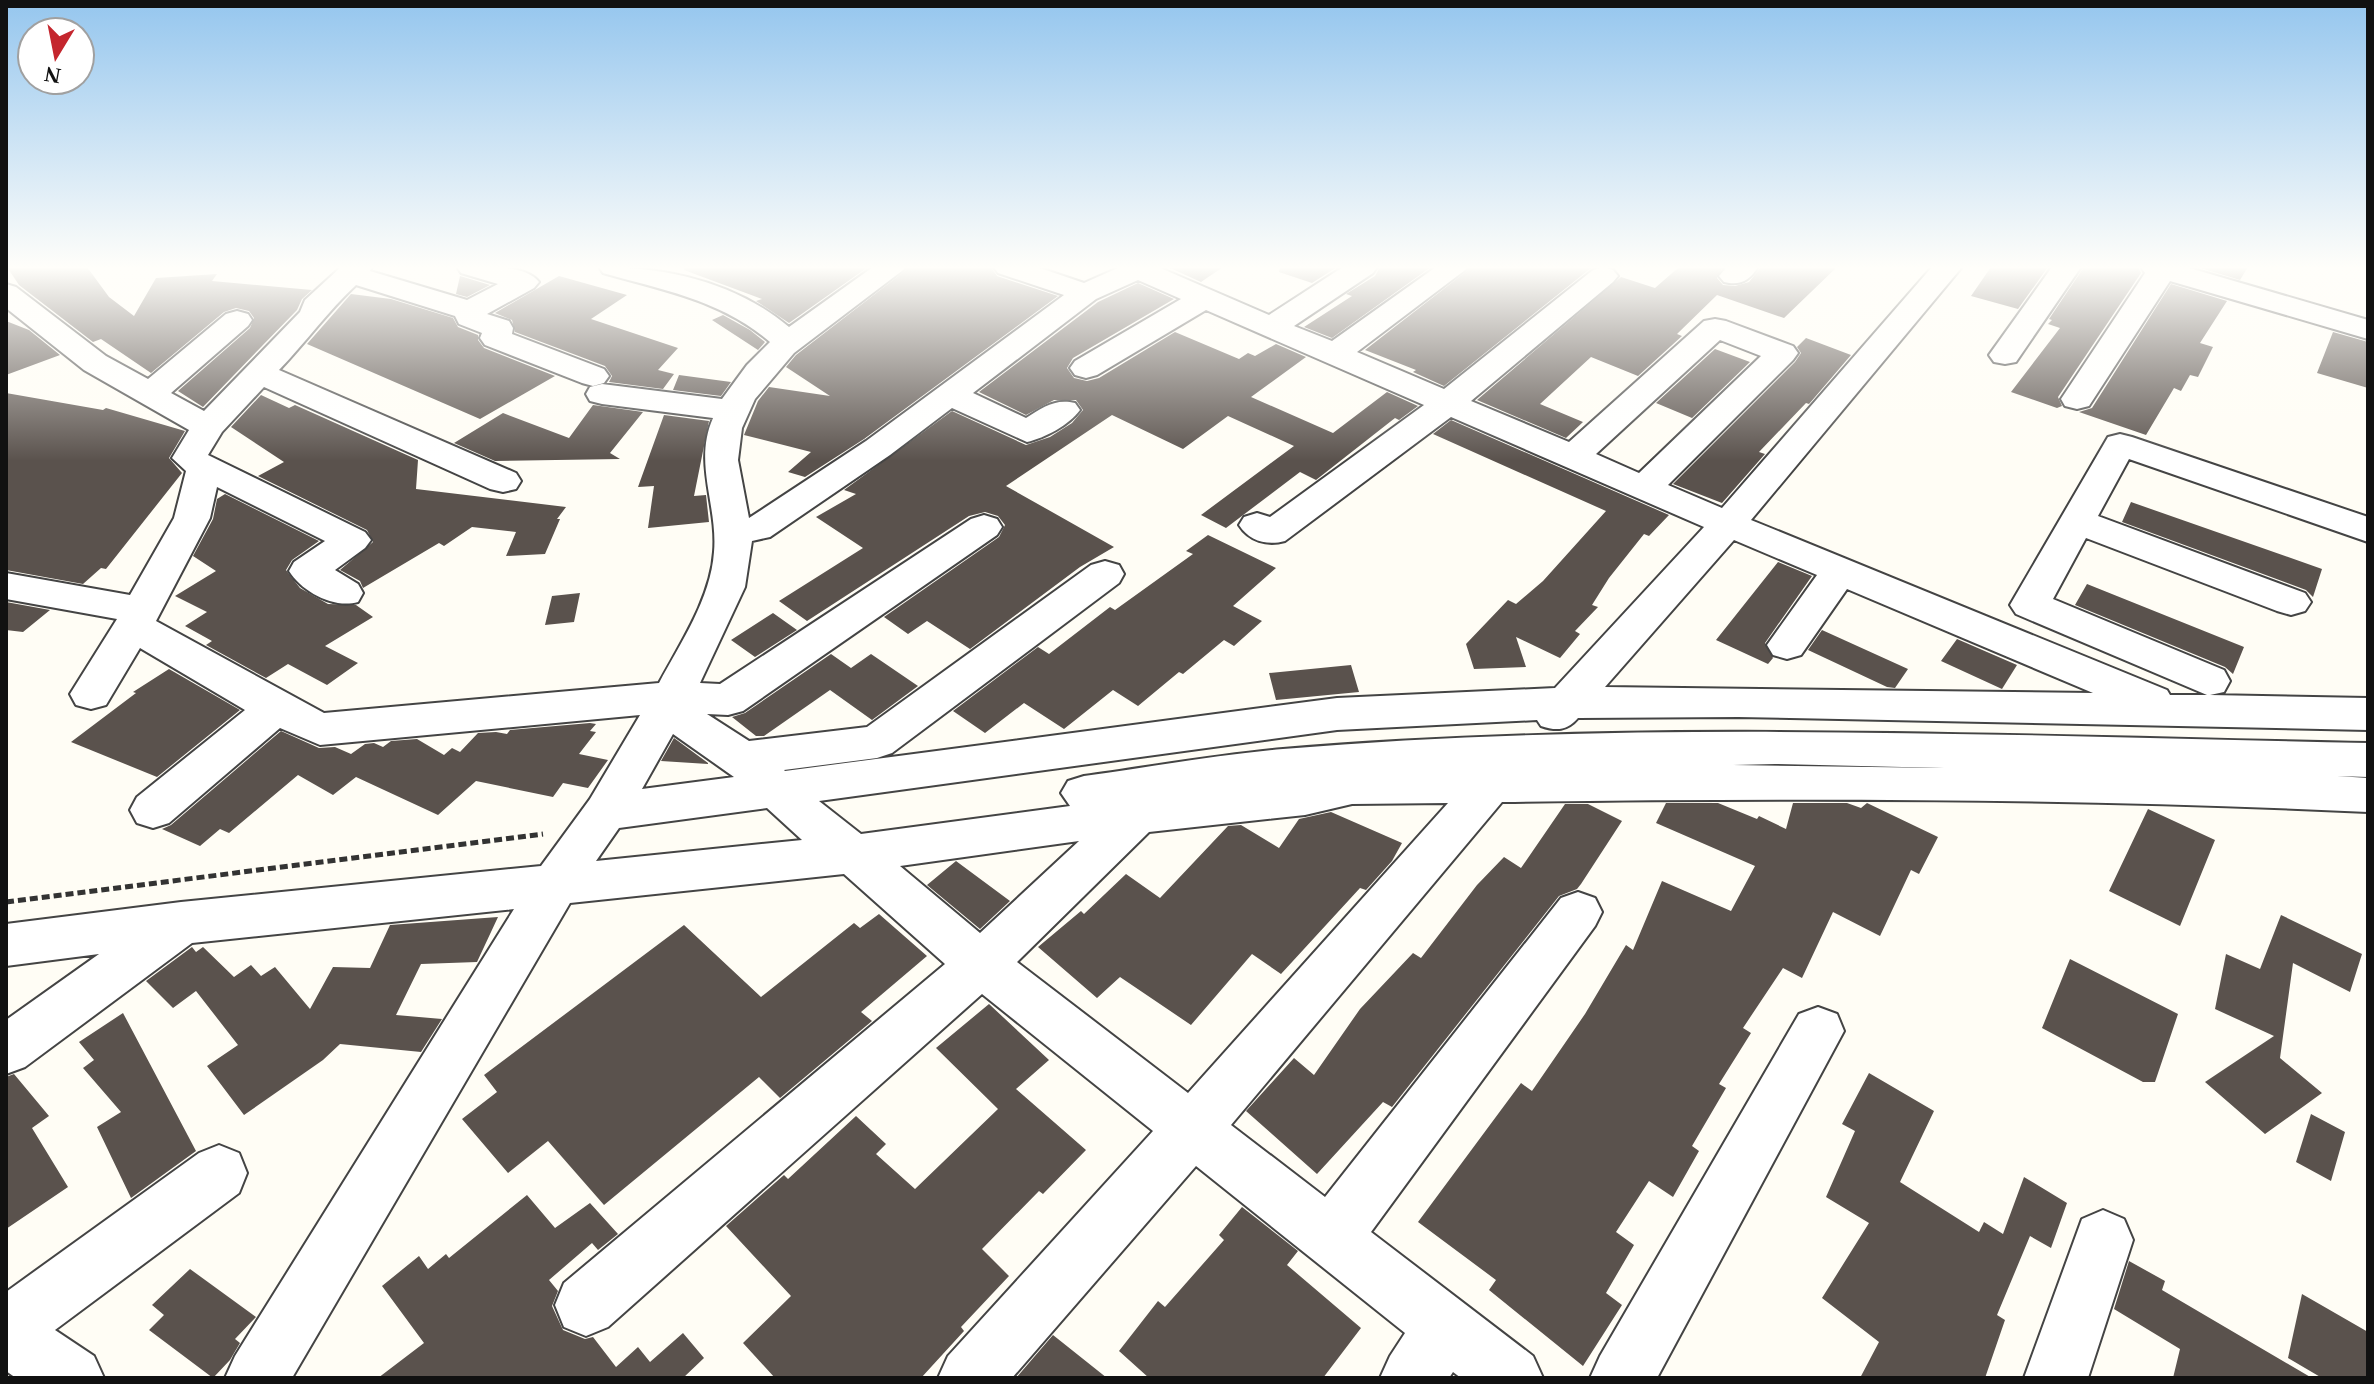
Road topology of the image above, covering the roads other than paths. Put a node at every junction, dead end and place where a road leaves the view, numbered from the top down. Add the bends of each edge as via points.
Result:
1 (55, 332) edge
2 (223, 332) edge
3 (298, 332) edge
4 (497, 332) edge
5 (777, 332) edge
6 (800, 332) edge
7 (1034, 332) edge
8 (1147, 332) edge
9 (1278, 332) edge
10 (1365, 332) edge
11 (1535, 332) edge
12 (1711, 332) edge
13 (1725, 332) edge
14 (1893, 332) edge
15 (2021, 332) edge
16 (2119, 332) edge
17 (787, 341) junction
18 (1333, 355) junction
19 (2005, 355) dead end
20 (1086, 368) dead end
21 (259, 373) junction
22 (949, 394) junction
23 (149, 395) junction
24 (2077, 399) dead end
25 (1448, 403) junction
26 (732, 410) junction
27 (1063, 410) dead end
28 (208, 427) junction
29 (1573, 457) junction
30 (204, 467) junction
31 (503, 481) dead end
32 (1644, 488) junction
33 (2077, 521) junction
34 (1728, 524) junction
35 (1257, 525) dead end
36 (984, 527) dead end
37 (2368, 530) edge
38 (732, 533) junction
39 (1840, 571) junction
40 (1105, 574) dead end
41 (6, 586) edge
42 (344, 593) dead end
43 (2291, 602) dead end
44 (136, 618) junction
45 (1787, 645) dead end
46 (2209, 681) dead end
47 (91, 694) dead end
48 (670, 703) junction
49 (1567, 703) junction
50 (276, 708) junction
51 (2173, 709) junction
52 (2368, 714) edge
53 (2280, 757) junction
54 (742, 758) junction
55 (1505, 769) junction
56 (2367, 787) edge
57 (776, 789) junction
58 (153, 810) dead end
59 (1137, 815) junction
60 (599, 820) junction
61 (838, 842) junction
62 (562, 875) junction
63 (1578, 912) dead end
64 (181, 923) junction
65 (6, 945) edge
66 (981, 964) junction
67 (1818, 1031) dead end
68 (6, 1050) edge
69 (1192, 1129) junction
70 (219, 1173) dead end
71 (1331, 1237) junction
72 (2103, 1240) dead end
73 (586, 1305) dead end
74 (1446, 1327) junction
75 (6, 1332) edge
76 (72, 1378) edge
77 (257, 1378) edge
78 (970, 1378) edge
79 (1412, 1378) edge
80 (1511, 1378) edge
81 (1622, 1378) edge
82 (2056, 1378) edge

1 - 23 street
2 - 23 street
3 - 21 street
4 - 26 street via 496,338 598,385
5 - 17 street
6 - 17 street
7 - 22 street
8 - 20 street
9 - 18 street
10 - 18 street
11 - 25 street
12 - 29 street
13 - 32 street via 1782,353
14 - 34 street
15 - 19 street
16 - 24 street
17 - 26 street
18 - 25 street
21 - 28 street
21 - 31 street
22 - 27 street via 1027,432
22 - 38 street via 757,529
23 - 28 street
25 - 29 street
25 - 35 street via 1272,533
26 - 38 street via 721,458
28 - 30 street via 189,458
29 - 32 street
30 - 42 street via 352,540 308,571
30 - 44 street via 192,518
32 - 34 street
33 - 37 street via 2120,444
33 - 43 street
33 - 46 street via 2030,605
34 - 39 street
34 - 49 street
36 - 48 street via 728,700
38 - 48 street via 732,566 722,597
39 - 45 street
39 - 51 street
40 - 54 street via 877,742
41 - 44 street
44 - 47 street
44 - 50 street
48 - 50 street via 320,729
48 - 54 street
48 - 60 street
49 - 51 street
49 - 55 street
49 - 57 street via 1337,714
50 - 58 street
51 - 52 street
51 - 53 street
53 - 55 street via 1775,748
53 - 56 street
54 - 57 street
55 - 56 street via 1699,782
55 - 59 street
55 - 61 street via 1281,766
55 - 69 street
57 - 60 street
57 - 61 street
59 - 61 street
59 - 66 street
60 - 62 street
61 - 62 street
61 - 66 street
62 - 64 street
62 - 77 street
63 - 71 street
64 - 65 street
64 - 68 street
66 - 69 street
66 - 73 street
67 - 81 street
69 - 71 street
69 - 78 street
70 - 75 street
71 - 74 street
72 - 82 street
74 - 79 street
74 - 80 street
75 - 76 street

